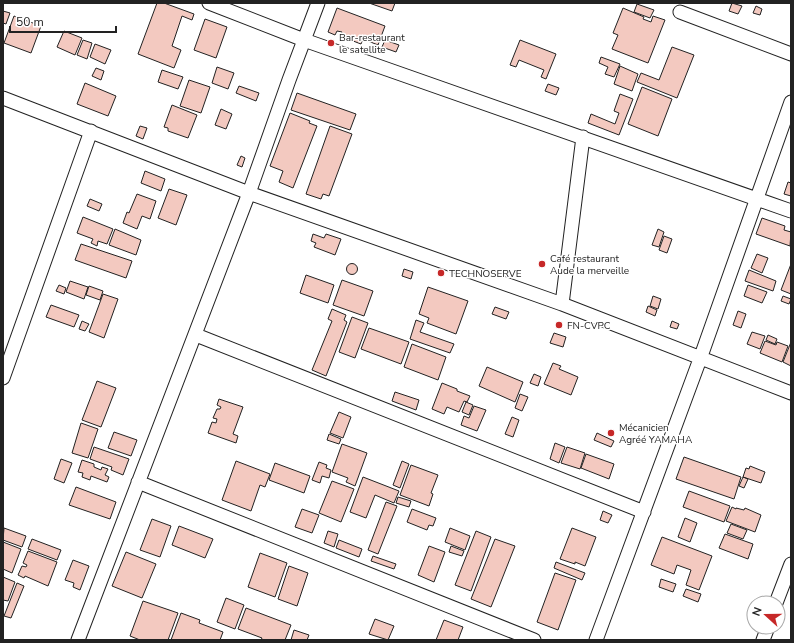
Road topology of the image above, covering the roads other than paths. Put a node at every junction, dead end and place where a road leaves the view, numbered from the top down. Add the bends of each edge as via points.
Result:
1 (209, 3) edge
2 (318, 3) edge
3 (680, 12) dead end
4 (304, 40) junction
5 (791, 54) edge
6 (3, 98) edge
7 (791, 102) edge
8 (91, 131) junction
9 (583, 137) junction
10 (249, 193) junction
11 (757, 199) junction
12 (791, 211) edge
13 (562, 304) junction
14 (196, 335) junction
15 (700, 359) junction
16 (3, 378) edge
17 (791, 393) edge
18 (138, 482) junction
19 (644, 512) junction
20 (791, 564) edge
21 (779, 595) edge
22 (78, 640) edge
23 (534, 640) edge
24 (596, 640) edge

1 - 4 street
2 - 4 street
3 - 5 street
4 - 9 street
4 - 10 street
6 - 8 street
7 - 11 street
8 - 10 street
8 - 16 street
9 - 11 street
9 - 13 street
10 - 13 street
10 - 14 street
11 - 12 street
11 - 15 street
13 - 15 street
14 - 18 street
14 - 19 street
15 - 17 street
15 - 19 street
18 - 22 street
18 - 23 street
19 - 24 street
20 - 21 street

